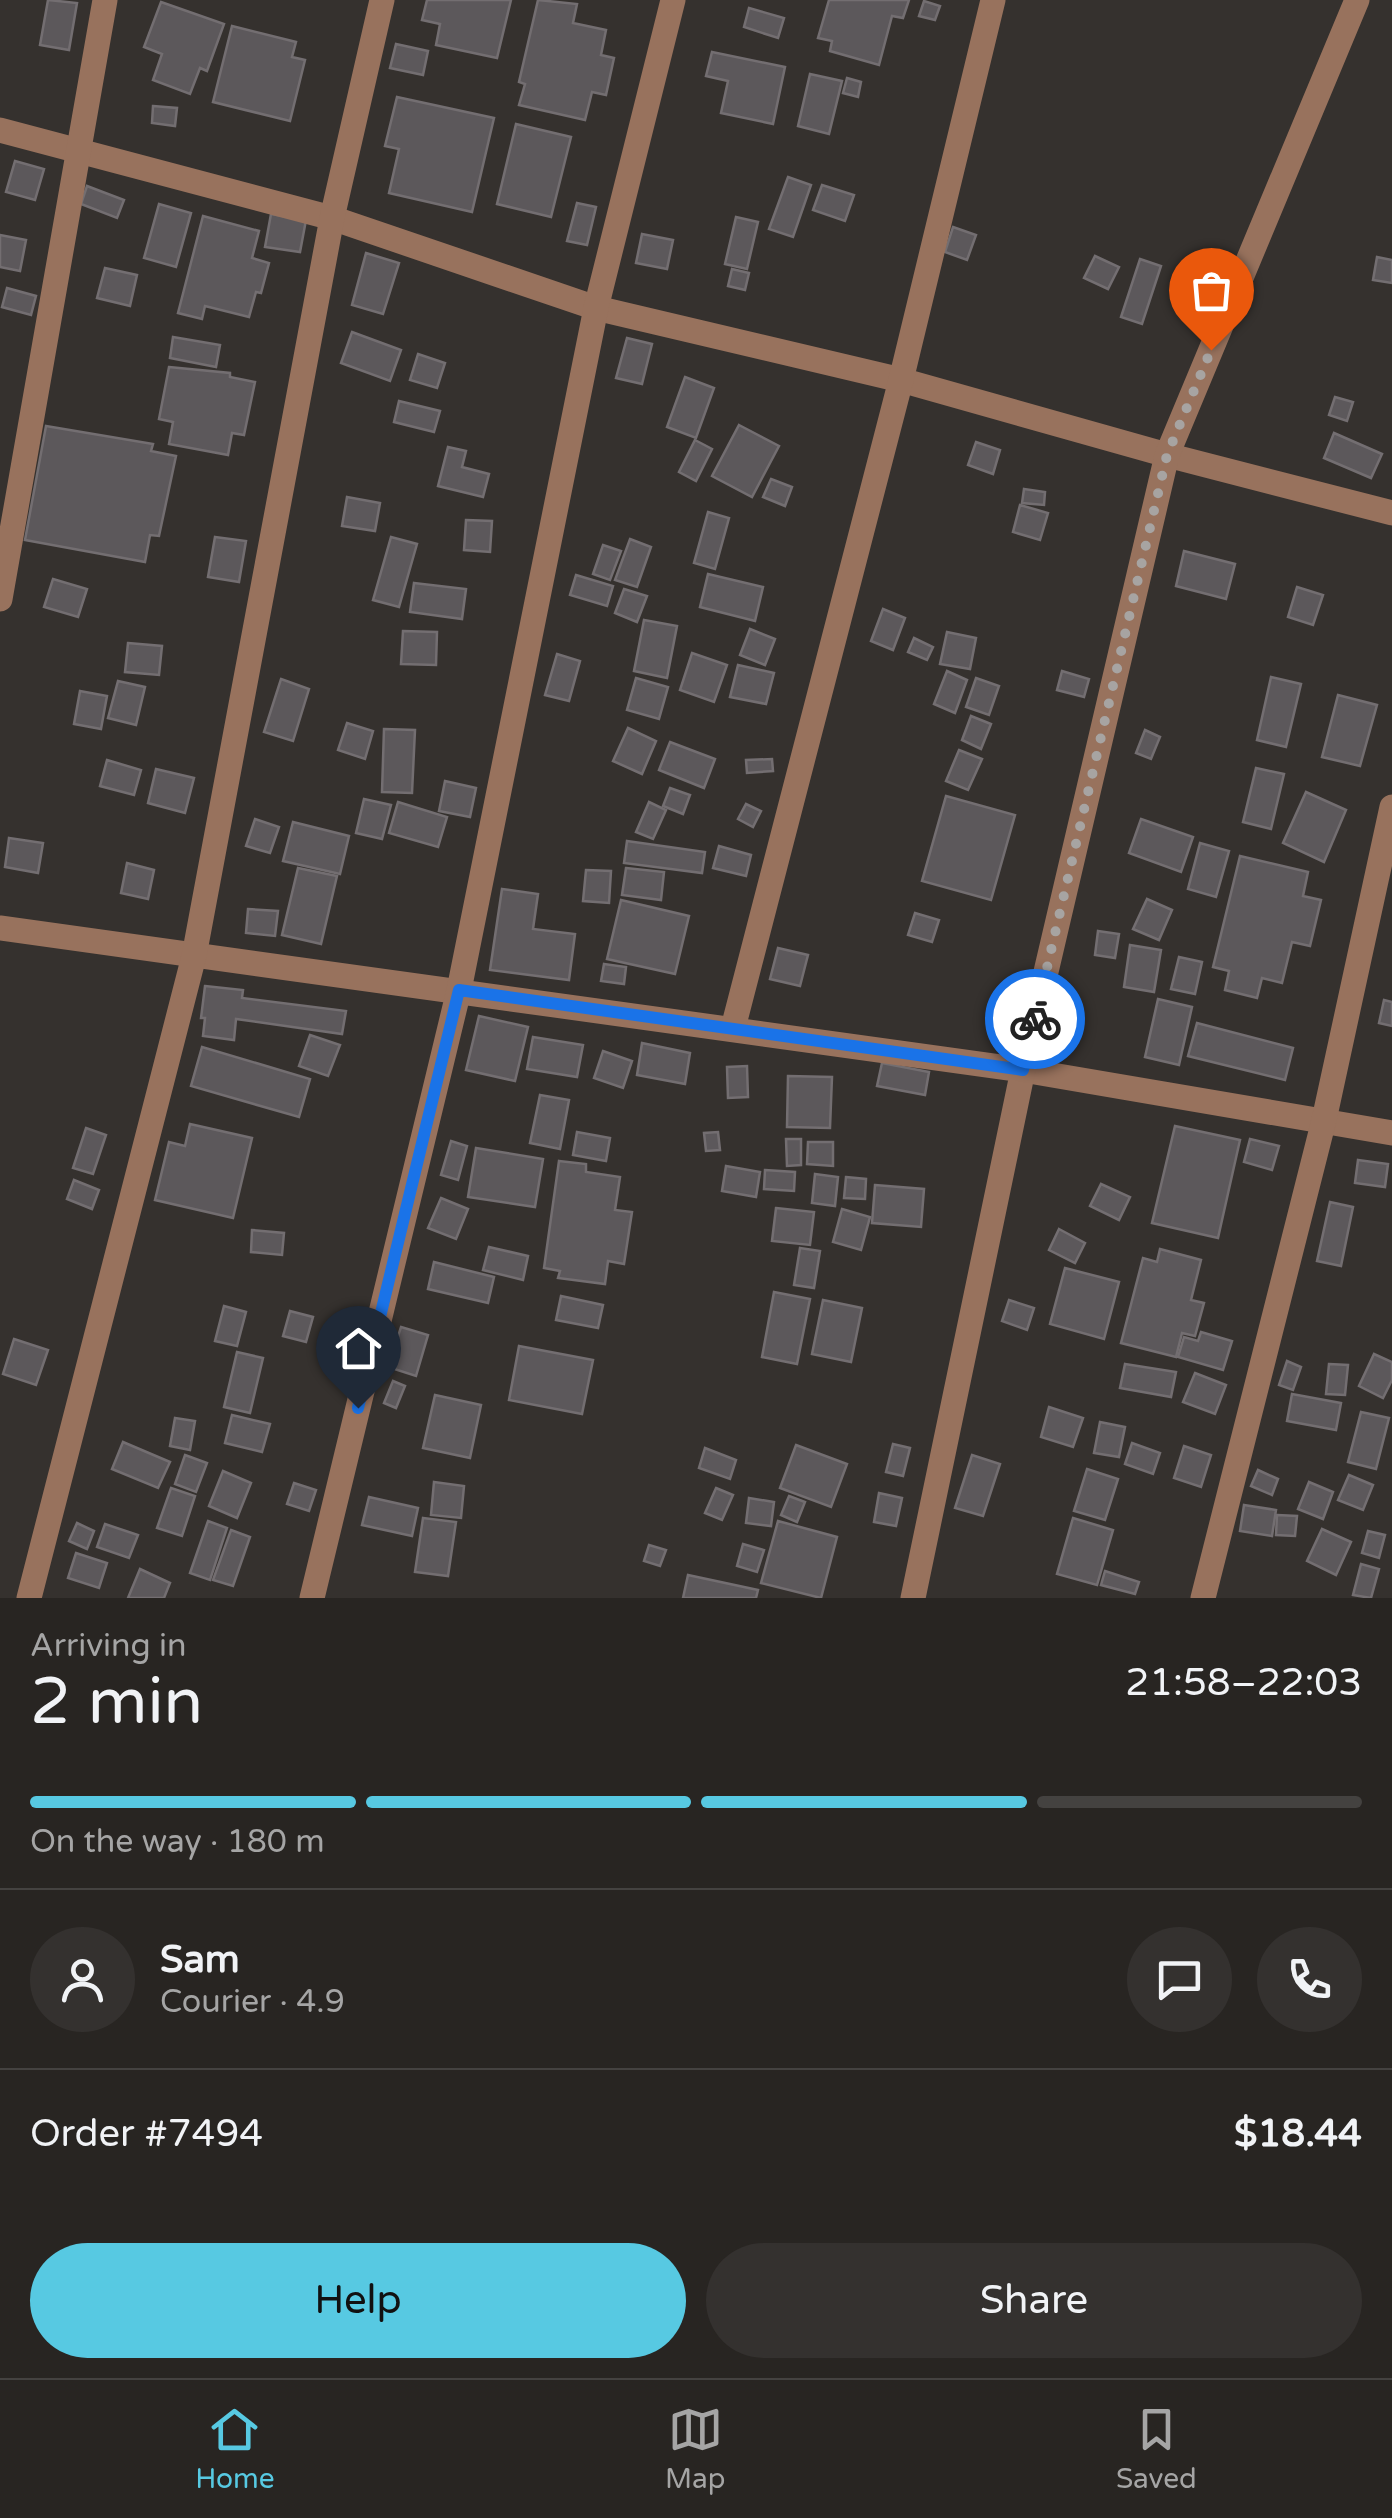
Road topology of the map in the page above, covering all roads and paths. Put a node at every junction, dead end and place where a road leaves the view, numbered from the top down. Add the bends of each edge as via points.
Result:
1 (105, 0) edge
2 (382, 0) edge
3 (673, 0) edge
4 (993, 0) edge
5 (1358, 0) edge
6 (0, 130) edge
7 (78, 150) junction
8 (332, 218) junction
9 (596, 308) junction
10 (901, 380) junction
11 (1167, 455) junction
12 (1392, 513) edge
13 (0, 600) edge
14 (1392, 808) edge
15 (0, 928) edge
16 (194, 956) junction
17 (459, 990) junction
18 (733, 1028) junction
19 (1023, 1070) junction
20 (1324, 1120) junction
21 (1392, 1133) edge
22 (29, 1598) edge
23 (312, 1598) edge
24 (913, 1598) edge
25 (1203, 1598) edge

1 - 7 street
2 - 8 street
3 - 9 street
4 - 10 street
5 - 11 street
6 - 7 street
7 - 8 street
7 - 13 street
8 - 9 street
8 - 16 street
9 - 10 street
9 - 17 street
10 - 11 street
10 - 18 street
11 - 12 street
11 - 19 street
14 - 20 street
15 - 16 street
16 - 17 street
16 - 22 street
17 - 18 street
17 - 23 street
18 - 19 street
19 - 20 street
19 - 24 street
20 - 21 street
20 - 25 street

